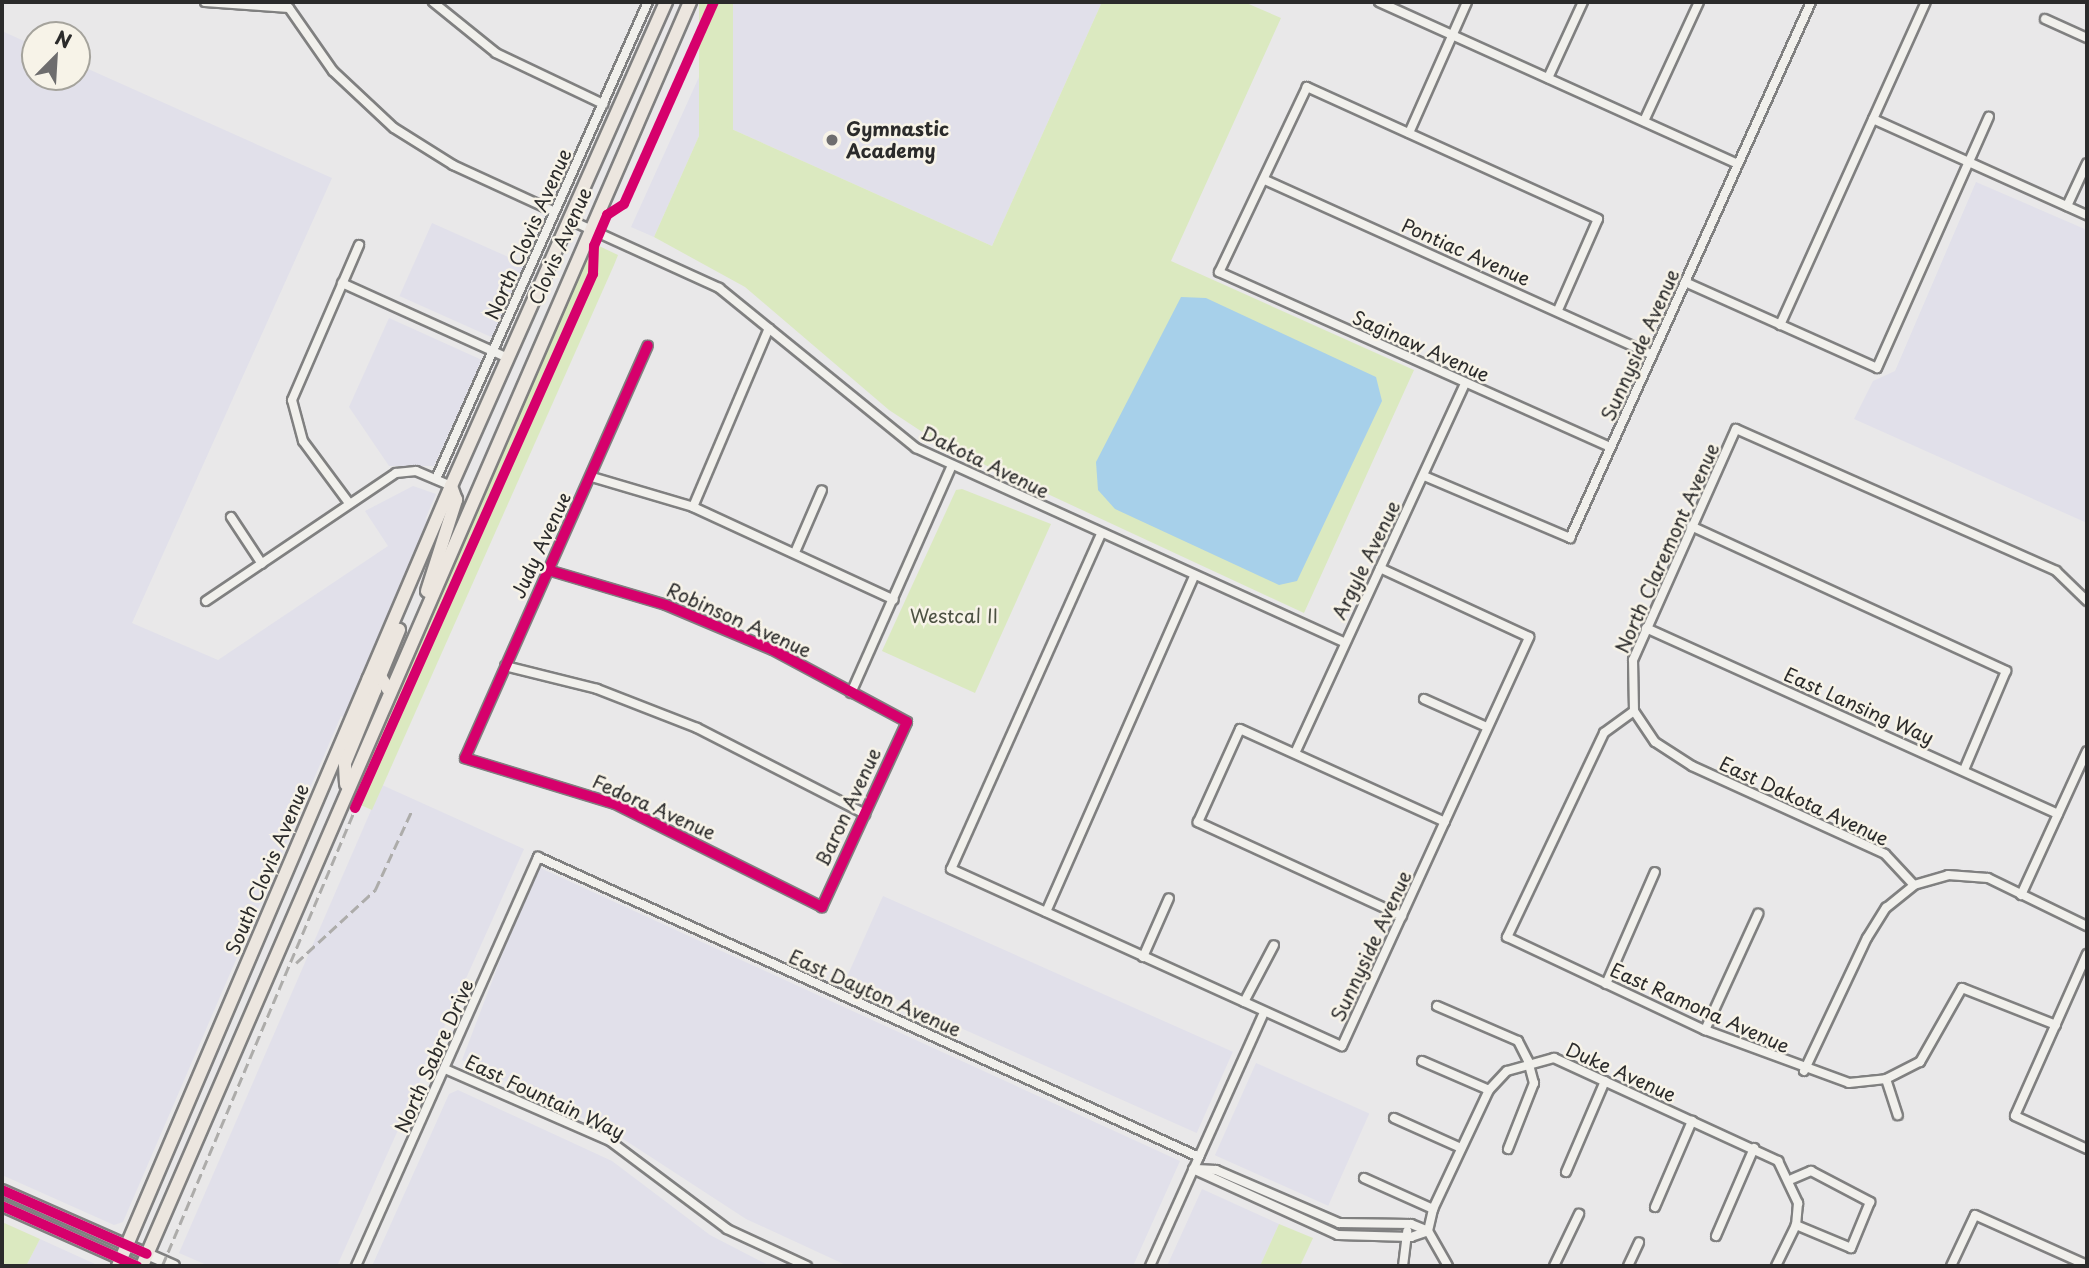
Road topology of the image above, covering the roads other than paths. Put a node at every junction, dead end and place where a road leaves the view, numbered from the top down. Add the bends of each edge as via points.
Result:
1 (205, 2) edge
2 (433, 2) edge
3 (648, 2) edge
4 (667, 2) edge
5 (690, 2) edge
6 (1379, 2) edge
7 (1467, 2) edge
8 (1583, 2) edge
9 (1699, 2) edge
10 (1811, 2) edge
11 (1926, 2) edge
12 (288, 5) edge
13 (2045, 19) dead end
14 (1453, 35) junction
15 (2087, 38) edge
16 (1548, 78) junction
17 (603, 104) junction
18 (1989, 117) dead end
19 (1873, 119) junction
20 (1644, 121) junction
21 (1409, 133) junction
22 (1969, 162) junction
23 (2087, 163) edge
24 (1738, 164) junction
25 (1265, 180) junction
26 (2067, 206) junction
27 (552, 211) junction
28 (2087, 215) edge
29 (570, 220) junction
30 (589, 228) junction
31 (359, 246) dead end
32 (1685, 282) junction
33 (342, 283) junction
34 (1558, 310) junction
35 (1780, 325) junction
36 (769, 328) junction
37 (648, 346) dead end
38 (493, 351) junction
39 (1653, 355) junction
40 (508, 358) junction
41 (1465, 383) junction
42 (1611, 447) junction
43 (951, 467) junction
44 (1424, 476) junction
45 (592, 477) junction
46 (436, 479) junction
47 (451, 486) junction
48 (822, 490) dead end
49 (349, 503) junction
50 (693, 507) junction
51 (232, 517) dead end
52 (1691, 526) junction
53 (1101, 534) junction
54 (796, 550) junction
55 (262, 564) junction
56 (1380, 568) junction
57 (548, 570) junction
58 (1194, 576) junction
59 (427, 598) junction
60 (894, 600) junction
61 (206, 601) dead end
62 (2087, 601) edge
63 (398, 610) junction
64 (1646, 628) junction
65 (1344, 642) junction
66 (505, 666) junction
67 (369, 679) junction
68 (388, 689) junction
69 (851, 693) junction
70 (1424, 699) dead end
71 (1634, 711) junction
72 (907, 722) joint
73 (1487, 727) junction
74 (1296, 751) junction
75 (2087, 751) edge
76 (465, 758) joint
77 (1964, 770) junction
78 (346, 788) junction
79 (865, 814) junction
80 (2058, 814) junction
81 (1445, 822) junction
82 (538, 858) joint
83 (1655, 872) dead end
84 (1914, 885) junction
85 (2021, 895) junction
86 (1169, 898) dead end
87 (822, 907) joint
88 (1046, 912) junction
89 (1758, 914) dead end
90 (1402, 916) junction
91 (2087, 926) edge
92 (1274, 945) dead end
93 (2087, 954) edge
94 (1143, 957) junction
95 (1606, 984) junction
96 (1244, 1002) junction
97 (1437, 1006) dead end
98 (1264, 1012) junction
99 (2056, 1025) junction
100 (1706, 1030) junction
101 (1422, 1061) dead end
102 (1528, 1061) junction
103 (445, 1069) junction
104 (1804, 1071) junction
105 (1886, 1079) junction
106 (1605, 1081) junction
107 (1489, 1090) junction
108 (1898, 1115) dead end
109 (1394, 1118) dead end
110 (1692, 1121) junction
111 (1461, 1148) junction
112 (1754, 1148) junction
113 (2087, 1149) edge
114 (1508, 1150) dead end
115 (1199, 1157) junction
116 (1193, 1169) junction
117 (1566, 1172) dead end
118 (1364, 1178) dead end
119 (1792, 1180) junction
120 (2, 1190) edge
121 (2, 1206) edge
122 (1655, 1207) dead end
123 (1433, 1209) junction
124 (1579, 1214) dead end
125 (1406, 1224) junction
126 (1796, 1225) junction
127 (1428, 1231) junction
128 (1407, 1236) junction
129 (1716, 1236) dead end
130 (1639, 1242) dead end
131 (127, 1245) junction
132 (147, 1254) junction
133 (120, 1263) edge
134 (2087, 1265) edge
135 (139, 1266) edge
136 (174, 1266) edge
137 (356, 1266) edge
138 (807, 1266) edge
139 (1150, 1266) edge
140 (1403, 1266) edge
141 (1448, 1266) edge
142 (1554, 1266) edge
143 (1628, 1266) edge
144 (1776, 1266) edge
145 (1951, 1266) edge

1 - 12 street
2 - 17 street via 496,53
3 - 17 street, North Clovis Avenue
4 - 29 main road, Clovis Avenue
5 - 30 main road, Clovis Avenue
6 - 14 street
7 - 14 street
8 - 16 street
9 - 20 street
10 - 24 street, Sunnyside Avenue
11 - 19 street
12 - 27 street via 333,71 394,128 453,165
13 - 15 street
14 - 16 street
14 - 21 street
16 - 20 street
17 - 27 street, North Clovis Avenue
18 - 22 street
19 - 22 street
19 - 35 street
20 - 24 street
21 - 25 street via 1307,87
21 - 34 street via 1598,219
22 - 26 street
22 - 35 street via 1877,368
23 - 26 street
24 - 32 street, Sunnyside Avenue
25 - 34 street, Pontiac Avenue
25 - 41 street, Saginaw Avenue via 1219,272
26 - 28 street
27 - 38 street, North Clovis Avenue
29 - 30 street, Dakota Avenue
29 - 40 main road, Clovis Avenue
30 - 36 street, Dakota Avenue via 719,288
30 - 59 main road, Clovis Avenue
31 - 33 street
32 - 35 street
32 - 39 street, Sunnyside Avenue
33 - 38 street
33 - 49 street via 292,400 299,432
34 - 39 street, Pontiac Avenue
36 - 43 street, Dakota Avenue via 883,425
36 - 50 street
37 - 45 street, Judy Avenue
38 - 40 street
38 - 46 street, North Clovis Avenue
39 - 42 street, Sunnyside Avenue
40 - 47 main road, Clovis Avenue
41 - 42 street, Saginaw Avenue
41 - 44 street, Argyle Avenue
42 - 44 street, Sunnyside Avenue via 1570,538
43 - 53 street, Dakota Avenue
43 - 60 street
44 - 56 street, Argyle Avenue
45 - 50 street
45 - 57 street, Judy Avenue
46 - 47 street
46 - 49 street via 416,471 396,472
47 - 59 main road via 456,500 428,571
47 - 63 main road, South Clovis Avenue
48 - 54 street
49 - 55 street
50 - 54 street
51 - 55 street
52 - 62 street, North Claremont Avenue via 1737,429 2056,571
52 - 64 street, North Claremont Avenue
52 - 77 street via 2006,671
53 - 58 street, Dakota Avenue
53 - 88 street via 951,869
54 - 60 street
55 - 61 street
56 - 65 street, Argyle Avenue
56 - 73 street, Sunnyside Avenue via 1529,637
57 - 66 street, Judy Avenue
57 - 69 street, Robinson Avenue via 666,605 773,650
58 - 65 street, Dakota Avenue
58 - 88 street
59 - 68 main road
60 - 69 street
63 - 67 main road, South Clovis Avenue
63 - 68 main road via 403,619 380,676
64 - 71 street, North Claremont Avenue via 1633,660
64 - 77 street, East Lansing Way
65 - 74 street, Argyle Avenue
66 - 76 street, Judy Avenue
66 - 79 street via 597,689 697,728
67 - 78 main road via 375,690 345,763
67 - 131 main road, South Clovis Avenue
68 - 78 main road
69 - 72 street, Robinson Avenue
70 - 73 street
71 - 84 street, East Dakota Avenue via 1655,741 1692,766 1885,854
71 - 95 street, East Ramona Avenue via 1604,733 1507,937
72 - 79 street, Baron Avenue
73 - 81 street, Sunnyside Avenue
74 - 81 street
74 - 90 street via 1240,729 1198,822
75 - 80 street
76 - 87 street, Fedora Avenue via 615,804
77 - 80 street, East Lansing Way
78 - 132 main road
79 - 87 street, Baron Avenue
80 - 85 street
81 - 90 street, Sunnyside Avenue
82 - 103 street, North Sabre Drive
82 - 115 street, East Dayton Avenue
83 - 95 street
84 - 85 street via 1948,875 1988,878
84 - 104 street via 1886,908 1867,938
85 - 91 street
86 - 94 street
88 - 94 street
89 - 100 street
90 - 98 street, Sunnyside Avenue via 1342,1046
92 - 96 street
93 - 99 street
94 - 96 street
95 - 100 street, East Ramona Avenue
96 - 98 street
97 - 102 street via 1518,1041
98 - 115 street
99 - 105 street, East Ramona Avenue via 1962,988 1920,1062
99 - 113 street via 2015,1116
100 - 104 street, East Ramona Avenue
101 - 107 street
102 - 106 street, Duke Avenue via 1553,1058
102 - 107 street
102 - 114 street via 1534,1083
103 - 137 street, North Sabre Drive
103 - 138 street, East Fountain Way via 610,1141 727,1228
104 - 105 street, East Ramona Avenue via 1849,1083
105 - 108 street
106 - 110 street, Duke Avenue
106 - 117 street
107 - 111 street
109 - 111 street
110 - 112 street, Duke Avenue
110 - 122 street
111 - 123 street
112 - 119 street, Duke Avenue via 1778,1161
112 - 129 street
115 - 116 street
116 - 125 street via 1216,1170 1339,1223
116 - 128 street via 1338,1235
116 - 139 street
118 - 123 street
119 - 126 street
119 - 126 street via 1811,1171 1870,1202 1851,1248
120 - 131 main road
121 - 133 main road
123 - 127 street
124 - 142 street
125 - 127 street
125 - 128 street
126 - 144 street
127 - 128 street
127 - 141 street
128 - 140 street
130 - 143 street
131 - 132 main road
131 - 133 main road, South Clovis Avenue
132 - 135 main road
132 - 136 main road
133 - 135 main road
134 - 145 street via 1975,1215

